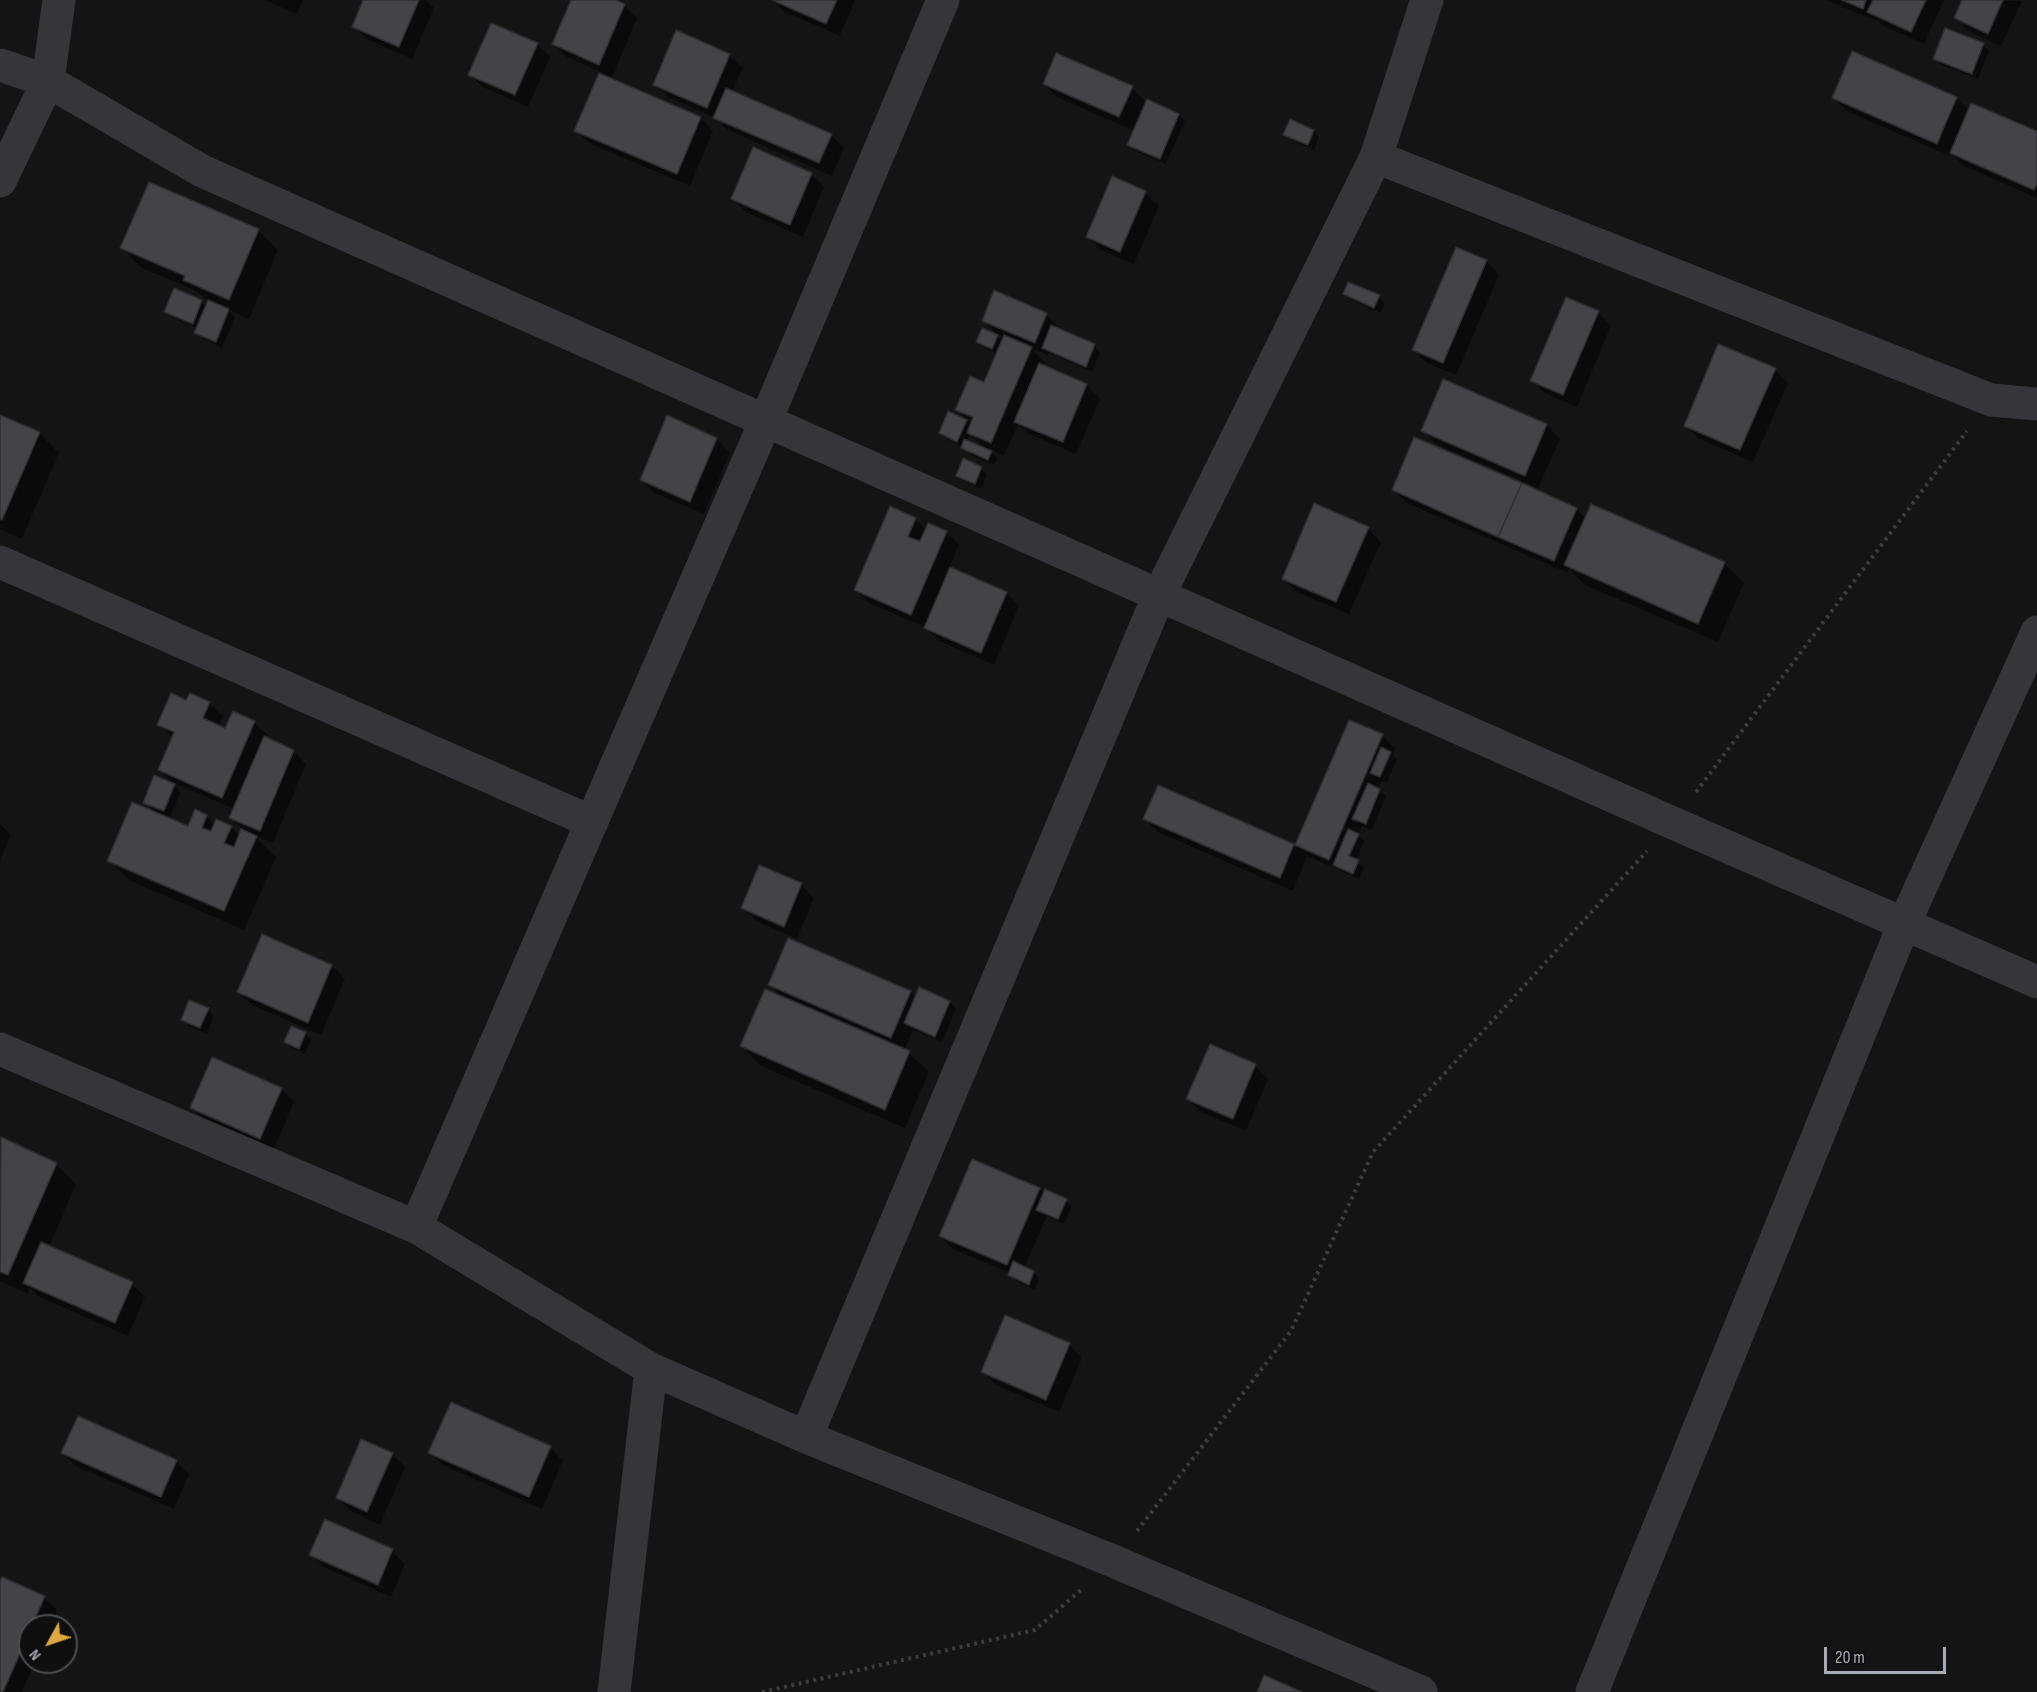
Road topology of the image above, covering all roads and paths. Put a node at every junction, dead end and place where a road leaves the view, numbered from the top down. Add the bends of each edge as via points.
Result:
1 (59, 0) edge
2 (943, 0) edge
3 (1427, 0) edge
4 (0, 65) edge
5 (48, 81) junction
6 (1376, 157) junction
7 (0, 181) edge
8 (1991, 400) junction
9 (2037, 404) edge
10 (766, 420) junction
11 (0, 562) edge
12 (1159, 595) junction
13 (2037, 632) edge
14 (592, 822) junction
15 (1673, 823) junction
16 (1904, 924) junction
17 (2037, 982) edge
18 (0, 1049) edge
19 (416, 1227) junction
20 (651, 1369) junction
21 (806, 1437) junction
22 (1113, 1561) junction
23 (614, 1692) edge
24 (762, 1692) edge
25 (1420, 1692) edge
26 (1592, 1692) edge

1 - 5 street
2 - 10 street
3 - 6 street
4 - 5 street
5 - 7 street
5 - 10 street via 202,171
6 - 8 street
6 - 12 street
8 - 9 street
8 - 15 path
10 - 12 street
10 - 14 street
11 - 14 street
12 - 15 street
12 - 21 street
13 - 16 street
14 - 19 street
15 - 16 street
15 - 22 path via 1373,1152 1291,1331
16 - 17 street
16 - 26 street
18 - 19 street
19 - 20 street
20 - 21 street
20 - 23 street
21 - 22 street
22 - 24 path via 1035,1630
22 - 25 street

